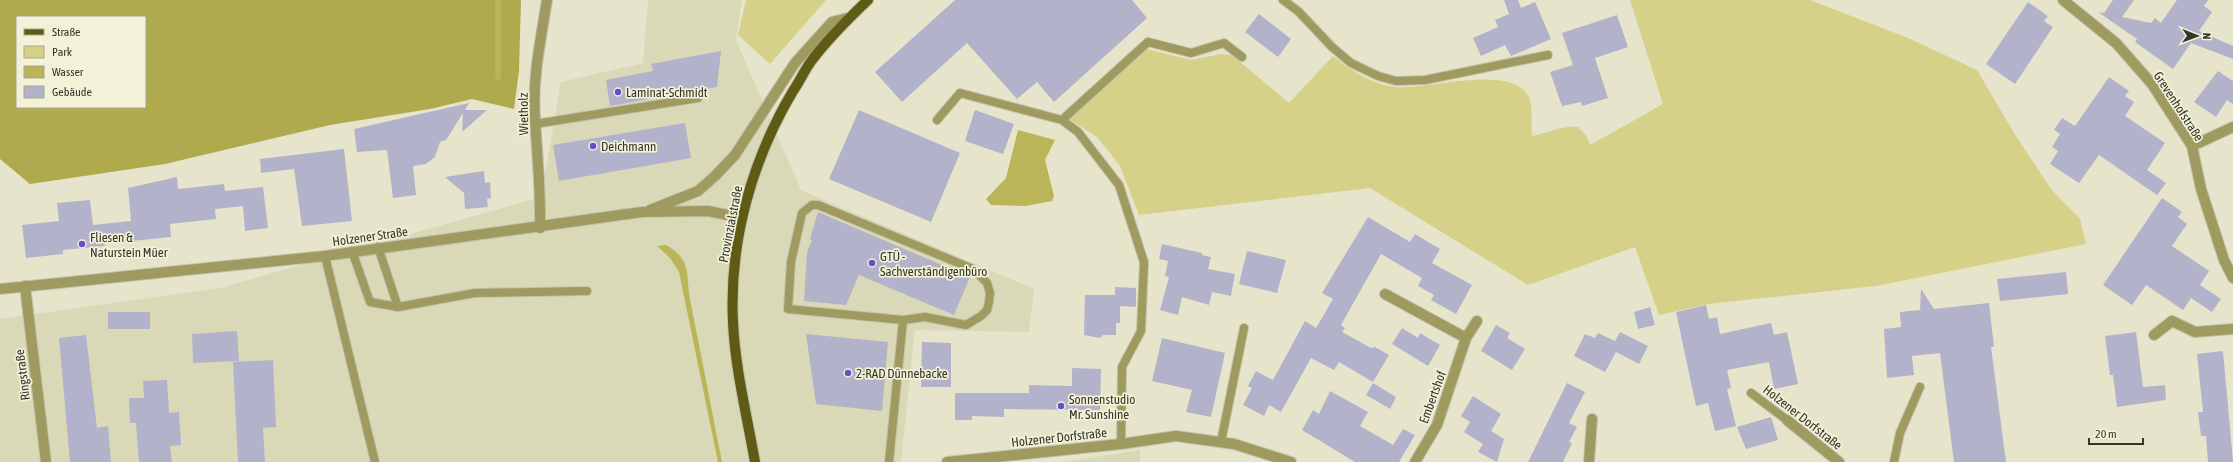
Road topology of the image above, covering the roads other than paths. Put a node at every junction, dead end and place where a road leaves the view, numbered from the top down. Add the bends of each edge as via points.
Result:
1 (547, 0) edge
2 (868, 0) edge
3 (1283, 0) edge
4 (2063, 0) edge
5 (848, 18) junction
6 (1548, 55) dead end
7 (1242, 57) dead end
8 (698, 98) dead end
9 (936, 120) dead end
10 (1062, 120) junction
11 (535, 124) junction
12 (2233, 127) edge
13 (2192, 146) junction
14 (642, 212) junction
15 (742, 218) junction
16 (540, 228) junction
17 (378, 247) junction
18 (352, 251) junction
19 (325, 256) junction
20 (2233, 278) edge
21 (25, 286) junction
22 (0, 289) edge
23 (587, 291) dead end
24 (1385, 294) dead end
25 (398, 307) junction
26 (903, 320) junction
27 (1478, 321) dead end
28 (1244, 328) dead end
29 (2233, 329) edge
30 (2154, 335) dead end
31 (1466, 338) junction
32 (1920, 387) dead end
33 (1751, 393) dead end
34 (1592, 419) dead end
35 (1787, 420) joint
36 (1221, 442) junction
37 (1121, 444) junction
38 (46, 462) edge
39 (375, 462) edge
40 (755, 462) edge
41 (889, 462) edge
42 (947, 462) edge
43 (1291, 462) edge
44 (1415, 462) edge
45 (1589, 462) edge
46 (1839, 462) edge
47 (1894, 462) edge

1 - 11 street, Wietholz via 536,78
2 - 5 main road, Provinzialstraße
3 - 6 lane via 1351,62 1378,76 1396,81 1425,80
4 - 13 street, Grevenhofstraße via 2116,43 2152,84
5 - 14 street, Provinzialstraße via 832,22 795,63 735,155 715,176 698,191
5 - 15 main road, Provinzialstraße via 812,61 779,114 761,154
7 - 10 lane via 1224,43 1192,53 1148,42
8 - 11 lane
9 - 10 lane via 960,93
10 - 37 lane via 1078,132 1119,185 1144,262 1141,331 1122,368
11 - 16 street, Wietholz via 541,197
12 - 13 street
13 - 20 street, Grevenhofstraße via 2201,189 2224,260
14 - 15 street, Holzener Straße via 708,211
14 - 16 street, Holzener Straße
15 - 40 main road, Provinzialstraße via 734,270 733,322
16 - 17 street, Holzener Straße
17 - 18 street, Holzener Straße
17 - 25 lane
18 - 19 street, Holzener Straße
18 - 25 lane via 370,302
19 - 21 street, Holzener Straße
19 - 39 lane
21 - 22 street, Holzener Straße
21 - 38 street, Ringstraße
23 - 25 lane via 475,293
24 - 31 street
26 - 26 lane via 788,309 791,262 802,213 806,208 818,205 973,269 987,283 990,293 987,310 974,322 966,325 925,317
26 - 41 lane
27 - 31 street, Embertshof
28 - 36 lane
29 - 30 street via 2196,332 2172,321
31 - 44 street, Embertshof via 1437,425
32 - 47 lane via 1900,434
33 - 35 lane, Holzener Dorfstraße
34 - 45 street
35 - 46 street, Holzener Dorfstraße
36 - 37 street, Holzener Dorfstraße via 1176,436
36 - 43 street, Holzener Dorfstraße
37 - 42 street, Holzener Dorfstraße

